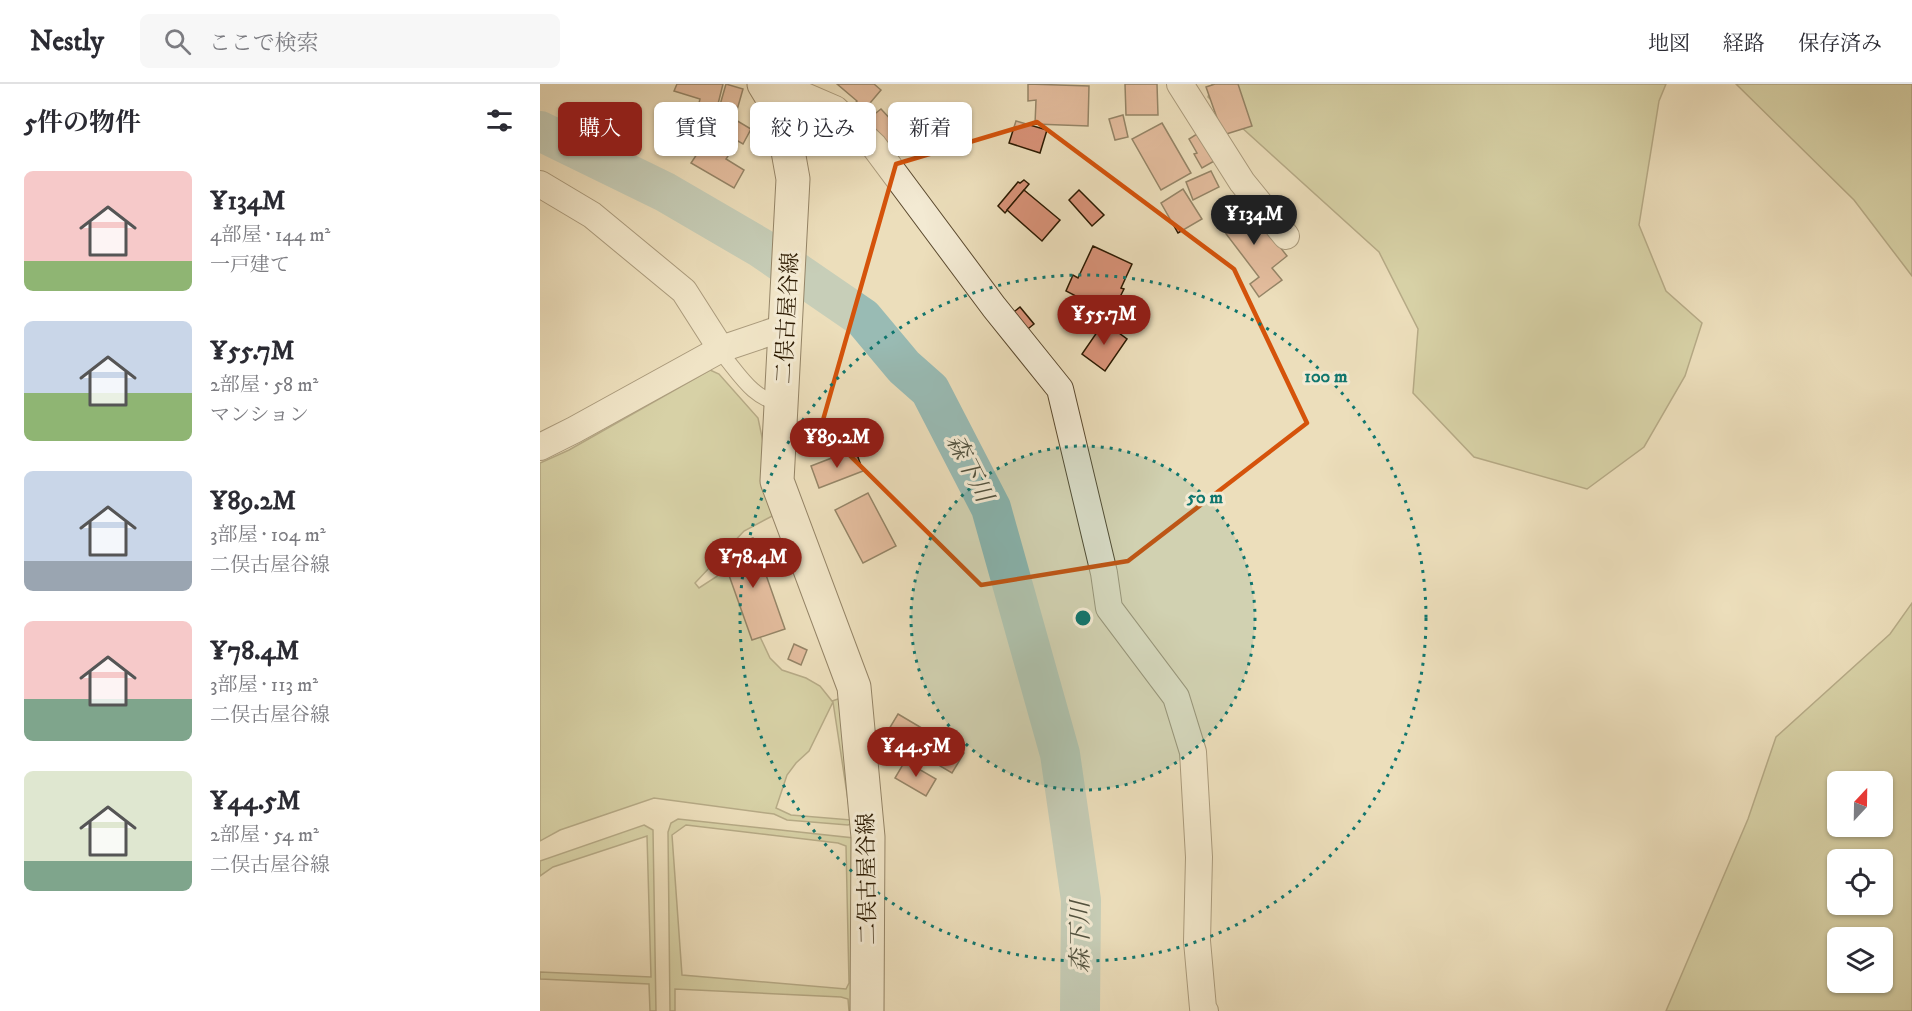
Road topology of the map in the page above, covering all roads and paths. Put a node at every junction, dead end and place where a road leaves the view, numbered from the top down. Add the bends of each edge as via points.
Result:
1 (764, 84) edge
2 (777, 84) edge
3 (1180, 84) edge
4 (540, 184) edge
5 (1286, 236) dead end
6 (786, 327) junction
7 (721, 349) junction
8 (782, 405) junction
9 (540, 447) edge
10 (867, 1011) edge
11 (1205, 1011) edge

1 - 6 main road, 二俣古屋谷線 via 780,112 793,179
2 - 11 street via 835,109 874,146 994,308 1060,389 1109,608 1176,697 1193,752 1199,857 1197,941
3 - 5 street via 1242,182
4 - 7 street via 592,215 684,291
6 - 7 street
6 - 8 main road, 二俣古屋谷線
7 - 8 lane via 758,395
7 - 9 street
8 - 10 main road, 二俣古屋谷線 via 777,481 854,687 868,837

